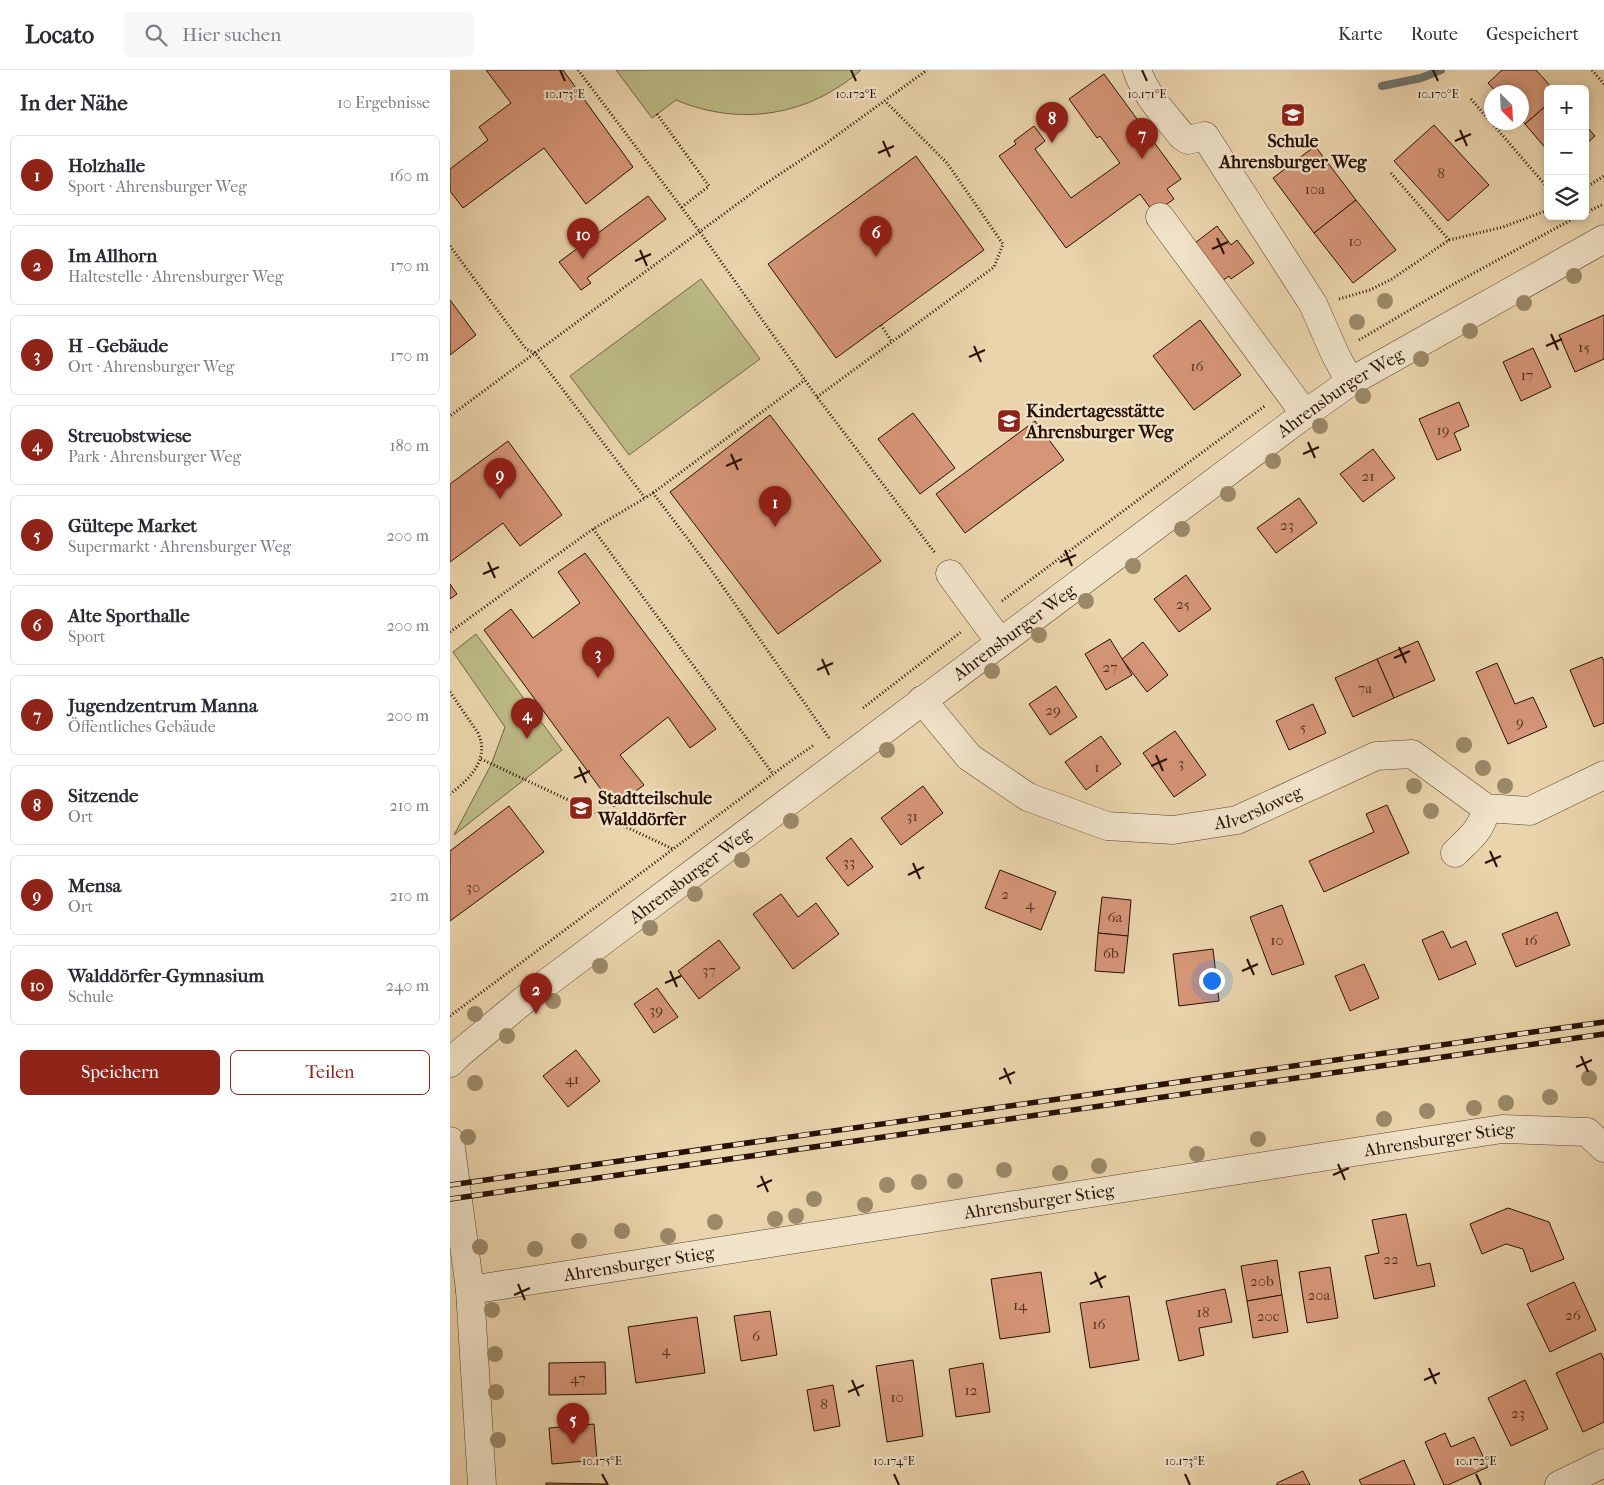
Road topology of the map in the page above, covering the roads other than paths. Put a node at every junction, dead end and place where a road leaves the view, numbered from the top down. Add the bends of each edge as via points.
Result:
1 (1137, 70) edge
2 (1160, 218) dead end
3 (1604, 239) edge
4 (1350, 382) junction
5 (1305, 414) junction
6 (950, 574) road end
7 (1000, 642) junction
8 (922, 700) junction
9 (1604, 775) edge
10 (1486, 808) junction
11 (1455, 853) dead end
12 (450, 1063) edge
13 (450, 1141) edge
14 (1604, 1148) edge
15 (470, 1290) junction
16 (1604, 1463) edge
17 (482, 1485) edge
18 (1560, 1485) edge

1 - 4 street via 1140,80 1182,136 1188,140 1205,136 1313,304
2 - 5 street
3 - 4 street, Ahrensburger Weg
4 - 5 street, Ahrensburger Weg
5 - 7 street, Ahrensburger Weg
6 - 7 street
7 - 8 street, Ahrensburger Weg
8 - 10 street, Alversloweg via 969,757 1028,797 1107,826 1173,830 1237,820 1376,756 1412,754
8 - 12 street, Ahrensburger Weg via 524,1000
9 - 10 street via 1530,811
10 - 11 street via 1484,820
13 - 15 street
14 - 15 street, Ahrensburger Stieg via 1587,1132 1502,1129
15 - 17 street
16 - 18 street

